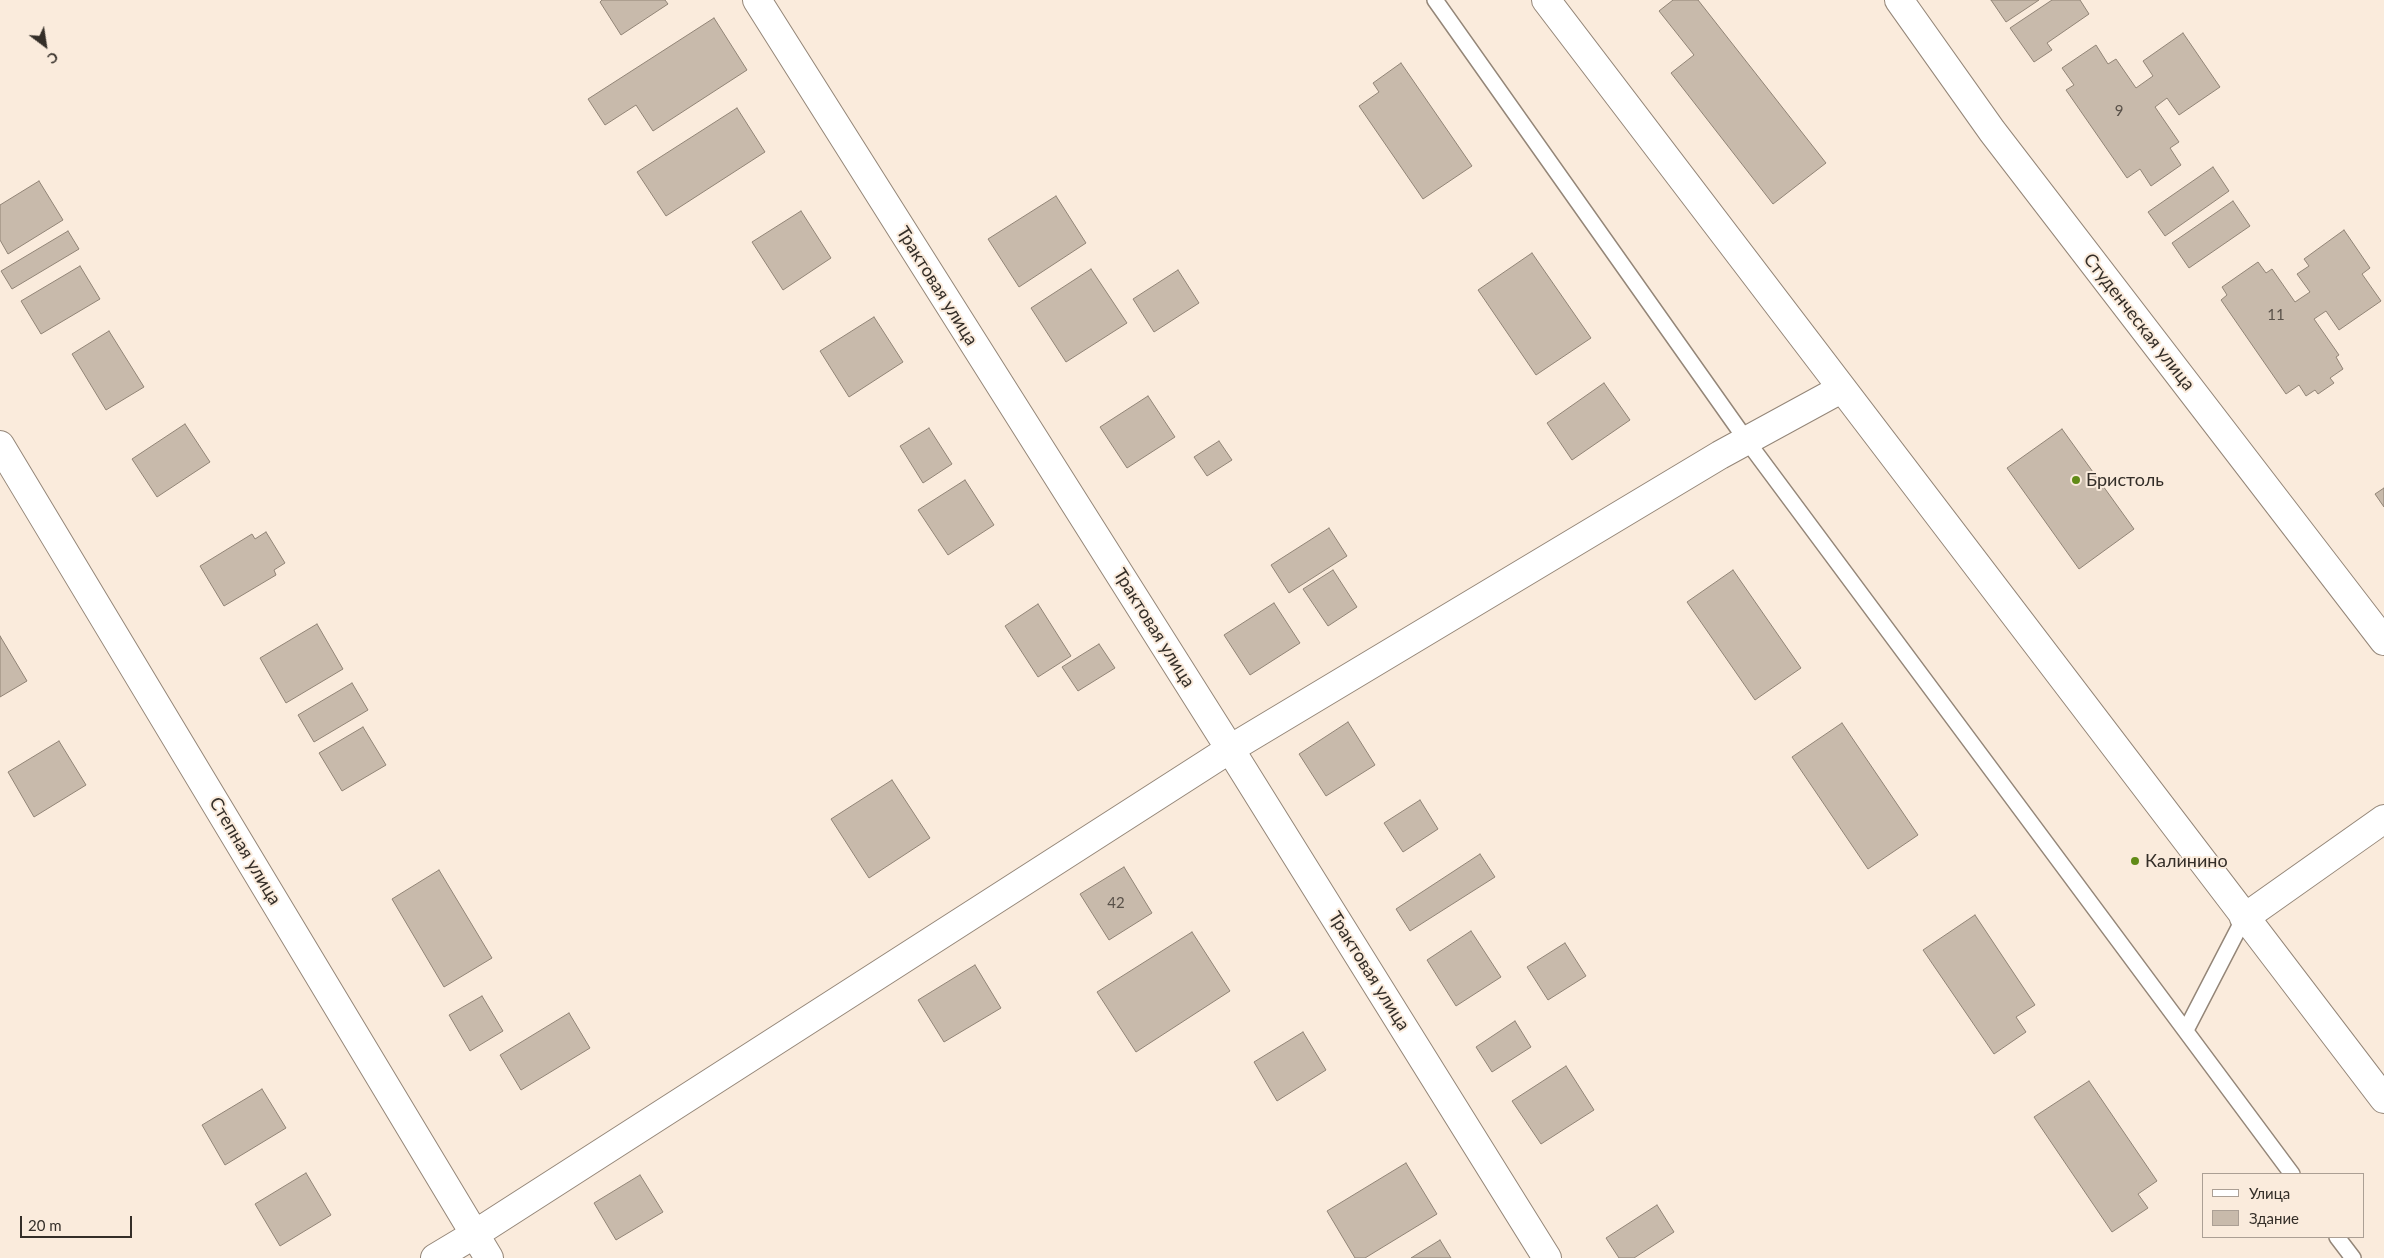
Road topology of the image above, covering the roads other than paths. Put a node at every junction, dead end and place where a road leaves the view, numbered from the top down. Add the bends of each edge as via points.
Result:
1 (757, 0) edge
2 (1436, 0) edge
3 (1546, 0) edge
4 (1899, 0) edge
5 (1841, 389) junction
6 (1747, 441) junction
7 (0, 445) edge
8 (2384, 641) edge
9 (1230, 749) junction
10 (2384, 819) edge
11 (2244, 918) junction
12 (2186, 1030) junction
13 (2384, 1099) edge
14 (2291, 1173) edge
15 (475, 1234) junction
16 (2338, 1238) edge
17 (435, 1258) edge
18 (489, 1258) edge
19 (1547, 1258) edge
20 (2352, 1258) edge

1 - 9 street, Трактовая улица
2 - 6 lane
3 - 5 street
4 - 8 street, Студенческая улица via 1992,131
5 - 6 street
5 - 11 street
6 - 9 street
6 - 12 lane
7 - 15 street, Степная улица
9 - 15 street
9 - 19 street, Трактовая улица
10 - 11 street
11 - 12 lane
11 - 13 street
12 - 14 lane
15 - 17 street
15 - 18 street, Степная улица
16 - 20 lane

